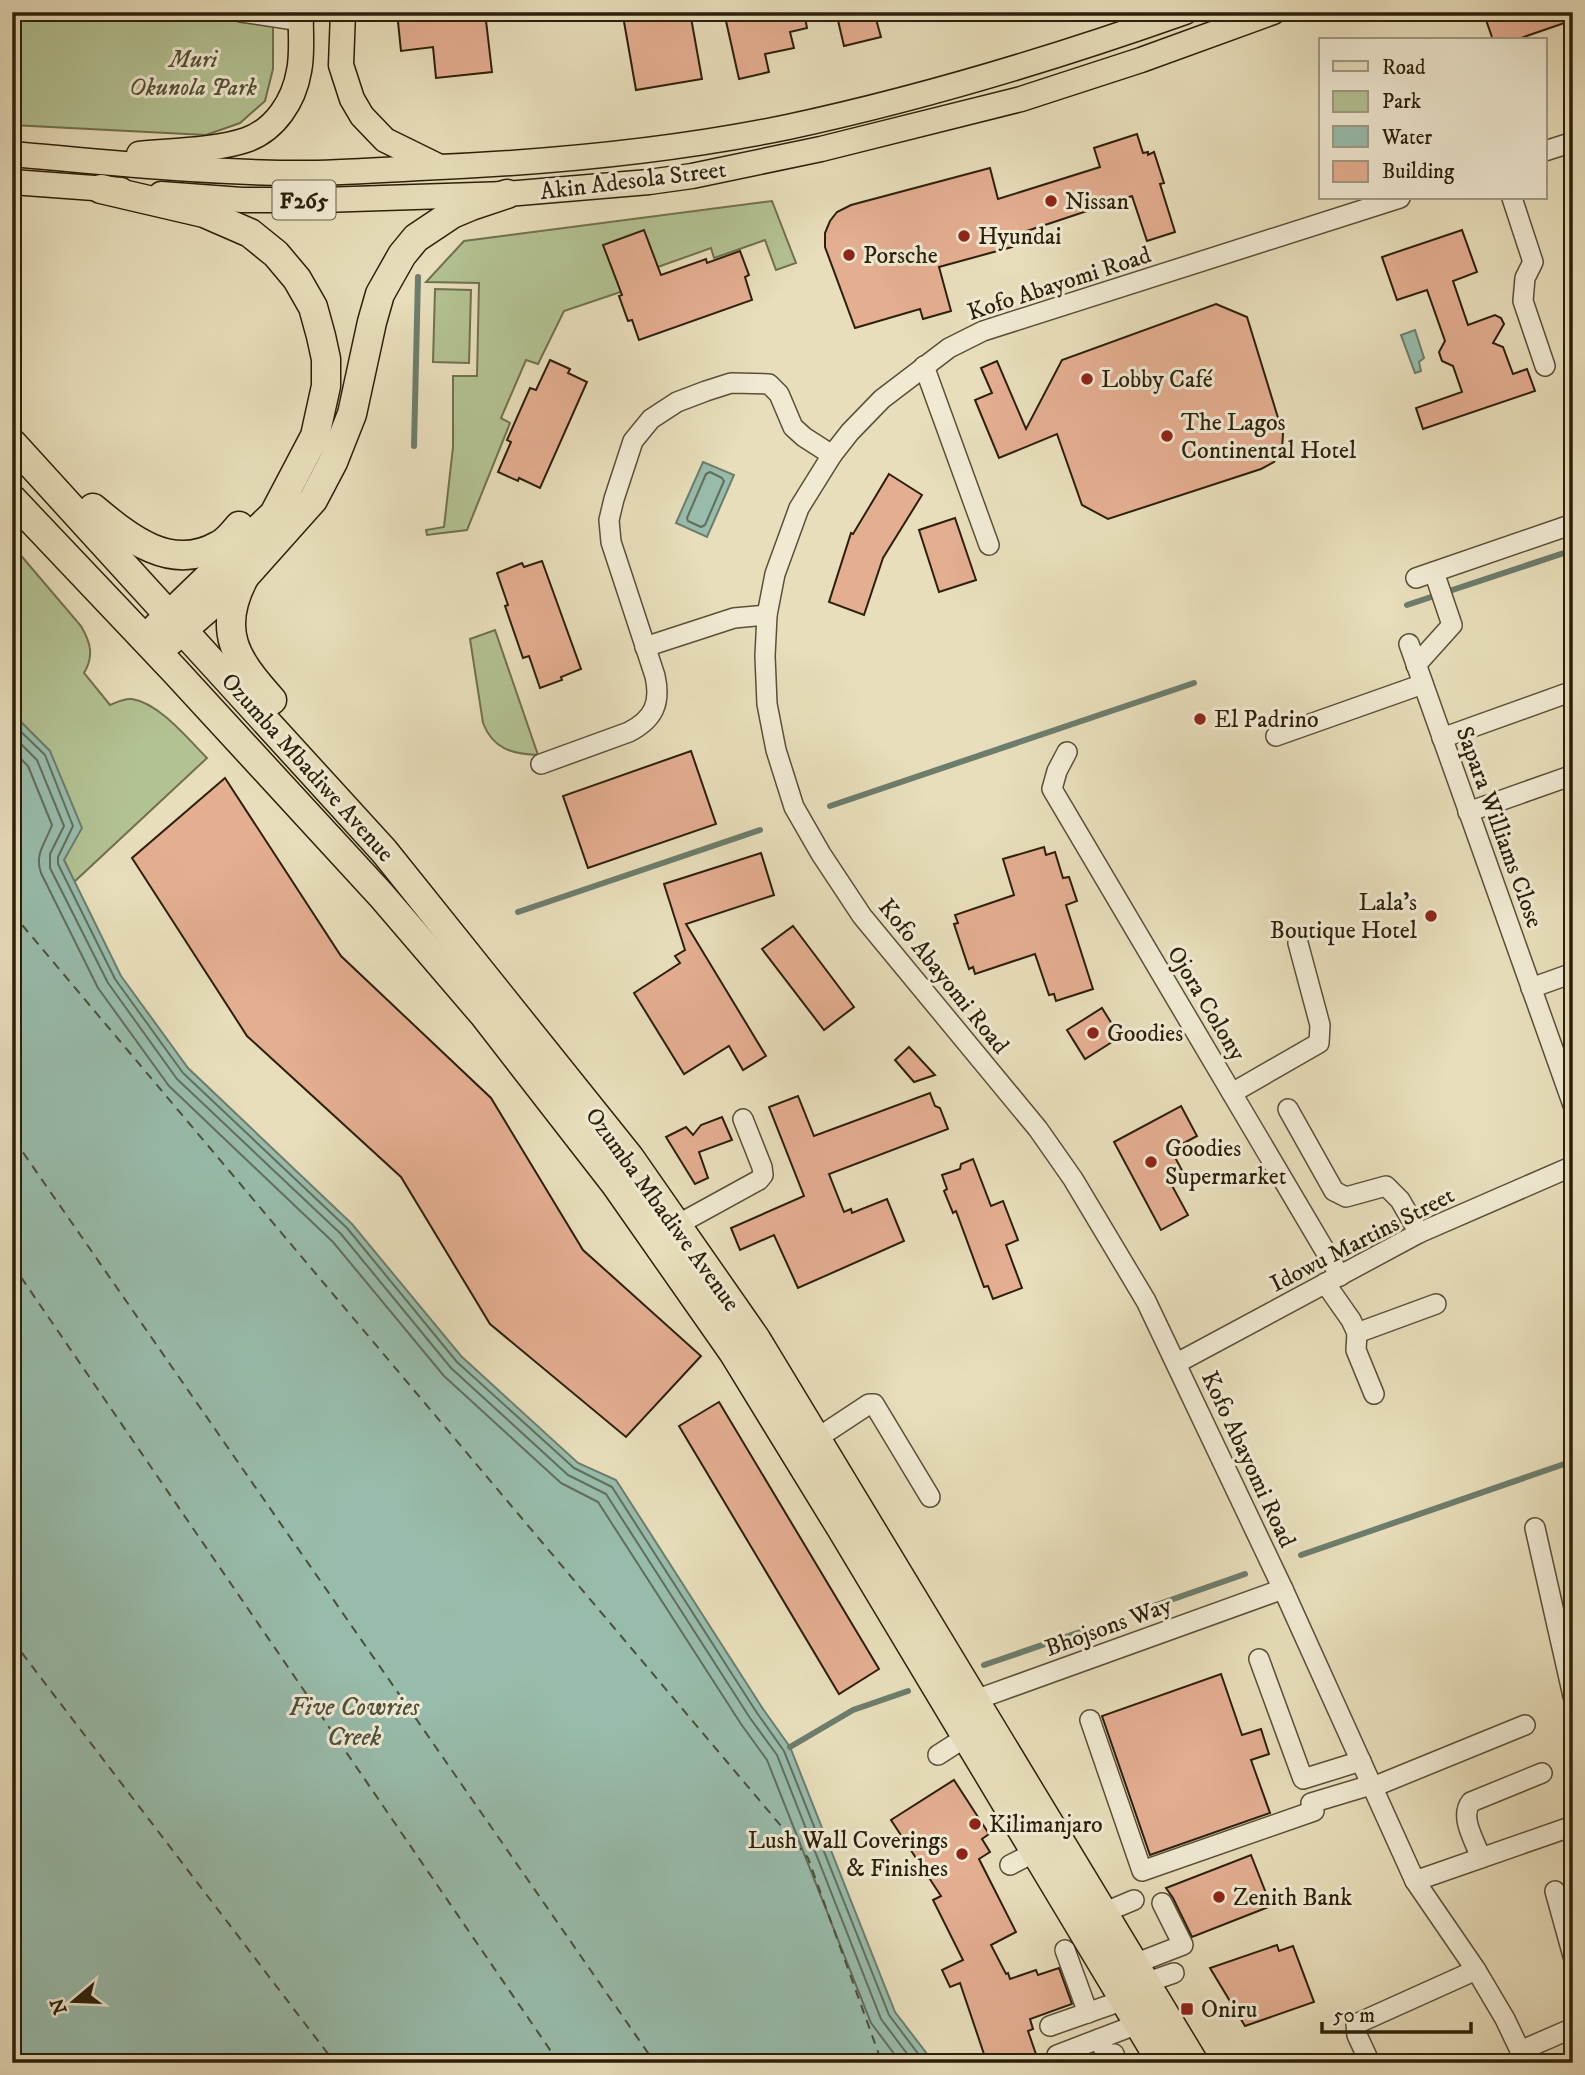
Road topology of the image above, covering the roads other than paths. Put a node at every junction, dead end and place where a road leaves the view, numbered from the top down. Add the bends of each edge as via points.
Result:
1 (241, 12) edge
2 (344, 12) edge
3 (1185, 12) edge
4 (1273, 12) edge
5 (301, 17) edge
6 (1573, 142) edge
7 (1546, 151) edge
8 (12, 154) edge
9 (78, 160) junction
10 (442, 167) junction
11 (12, 182) edge
12 (101, 189) junction
13 (507, 194) junction
14 (1395, 200) edge
15 (1513, 200) edge
16 (925, 366) junction
17 (1545, 366) dead end
18 (12, 443) edge
19 (832, 455) junction
20 (41, 474) junction
21 (288, 486) junction
22 (12, 499) edge
23 (1573, 524) edge
24 (989, 545) dead end
25 (247, 574) junction
26 (767, 615) junction
27 (177, 622) junction
28 (1409, 644) dead end
29 (151, 646) junction
30 (645, 648) junction
31 (1416, 665) junction
32 (1423, 684) junction
33 (1573, 691) edge
34 (1276, 736) dead end
35 (1442, 738) junction
36 (1067, 752) dead end
37 (541, 764) dead end
38 (1573, 775) edge
39 (1468, 812) junction
40 (384, 851) junction
41 (1297, 943) dead end
42 (1573, 972) edge
43 (1531, 988) junction
44 (1232, 1093) junction
45 (1573, 1105) edge
46 (1288, 1109) dead end
47 (743, 1119) dead end
48 (1573, 1166) edge
49 (677, 1225) junction
50 (1419, 1233) junction
51 (1333, 1280) junction
52 (1436, 1304) dead end
53 (1357, 1333) junction
54 (1177, 1363) junction
55 (1374, 1394) dead end
56 (816, 1439) junction
57 (930, 1497) dead end
58 (1535, 1528) dead end
59 (1283, 1589) junction
60 (1259, 1659) dead end
61 (1573, 1696) edge
62 (964, 1717) junction
63 (1090, 1720) dead end
64 (1525, 1725) dead end
65 (938, 1755) dead end
66 (1361, 1761) junction
67 (1542, 1773) dead end
68 (1303, 1779) junction
69 (1372, 1786) junction
70 (1311, 1803) junction
71 (1573, 1826) edge
72 (1482, 1858) junction
73 (1415, 1881) junction
74 (1555, 1891) dead end
75 (1134, 1900) dead end
76 (1162, 1903) dead end
77 (1104, 1913) junction
78 (1065, 1950) dead end
79 (1573, 1956) edge
80 (1476, 1970) junction
81 (1174, 1973) dead end
82 (1135, 1993) junction
83 (1088, 2013) junction
84 (1050, 2026) dead end
85 (1573, 2028) edge
86 (1100, 2039) junction
87 (1057, 2055) dead end
88 (1523, 2057) edge
89 (1117, 2063) edge
90 (1162, 2063) edge
91 (1194, 2063) edge
92 (1370, 2063) edge

1 - 5 street
2 - 10 main road via 341,65 362,116 385,140
3 - 10 main road, Akin Adesola Street via 1018,68 788,127 617,154
4 - 13 main road, Akin Adesola Street via 1021,99 821,149 660,181
5 - 9 main road via 300,71 292,97 264,130 247,140 222,145
6 - 7 street
8 - 9 main road, Akin Adesola Street / F265
9 - 10 main road, Akin Adesola Street / F265 via 211,171 318,173
11 - 12 main road, Akin Adesola Street / F265
12 - 13 main road, Akin Adesola Street / F265 via 242,200
12 - 21 highway via 204,212 250,233 297,279 313,307 321,336 326,386 315,436
13 - 25 highway via 443,220 416,238 402,255 380,294 352,414 333,462 313,500
14 - 16 street, Kofo Abayomi Road via 1008,321 949,348
15 - 17 street via 1533,261 1525,278 1523,301
16 - 19 street, Kofo Abayomi Road via 882,399
16 - 24 street
18 - 20 highway, Ozumba Mbadiwe Avenue
19 - 26 street, Kofo Abayomi Road via 799,508 775,574
19 - 30 street via 793,428 779,394 769,384 731,383 677,402 651,419 633,441 609,520 611,542
20 - 21 highway via 74,493 130,538 178,555 222,544
20 - 27 highway, Ozumba Mbadiwe Avenue
21 - 27 highway via 274,514
22 - 29 highway, Ozumba Mbadiwe Avenue
23 - 31 street via 1429,579 1452,625
25 - 27 highway
25 - 40 highway via 229,621 236,650 245,668 319,755
26 - 30 street via 734,618
26 - 54 street, Kofo Abayomi Road via 767,704 794,807 862,916 1038,1129 1073,1179 1146,1301
27 - 29 highway
27 - 40 highway, Ozumba Mbadiwe Avenue
28 - 31 street, Sapara Williams Close
29 - 62 highway, Ozumba Mbadiwe Avenue via 372,885 484,1015 616,1185 733,1352 823,1514
30 - 37 street via 658,690 657,702 642,726
31 - 32 street, Sapara Williams Close
32 - 34 street
32 - 35 street, Sapara Williams Close
33 - 35 street
35 - 39 street, Sapara Williams Close
36 - 44 street, Ojora Colony via 1052,789
38 - 39 street
39 - 43 street, Sapara Williams Close
40 - 49 highway, Ozumba Mbadiwe Avenue via 630,1158
41 - 44 street via 1320,1025 1319,1044
42 - 43 street
43 - 45 street, Sapara Williams Close
44 - 51 street, Ojora Colony
46 - 50 street via 1334,1191 1346,1197 1385,1186 1400,1200
47 - 49 street via 763,1175
48 - 50 street, Idowu Martins Street
49 - 56 highway, Ozumba Mbadiwe Avenue via 756,1339
50 - 51 street, Idowu Martins Street
51 - 53 street, Ojora Colony
51 - 54 street, Idowu Martins Street
52 - 53 street
53 - 55 street via 1356,1350
54 - 59 street, Kofo Abayomi Road
56 - 57 street via 874,1404
56 - 62 highway, Ozumba Mbadiwe Avenue
58 - 61 street
59 - 62 street, Bhojsons Way
59 - 66 street, Kofo Abayomi Road
60 - 68 street
62 - 65 street, Bhojsons Way
62 - 77 highway, Ozumba Mbadiwe Avenue
62 - 82 highway, Ozumba Mbadiwe Avenue via 1022,1858 1066,1919
63 - 70 street via 1142,1871 1314,1811
64 - 69 street
66 - 68 street
66 - 69 street, Kofo Abayomi Road
67 - 72 street via 1466,1808
68 - 70 street
69 - 70 street
69 - 73 street, Kofo Abayomi Road
71 - 72 street
72 - 73 street
73 - 80 street, Kofo Abayomi Road
74 - 79 street
75 - 77 street
76 - 82 street via 1183,1945
77 - 82 highway, Ozumba Mbadiwe Avenue
78 - 83 street
80 - 88 street, Kofo Abayomi Road
80 - 92 street via 1356,2024
81 - 82 street
82 - 83 street
82 - 86 street
82 - 90 highway, Ozumba Mbadiwe Avenue
82 - 91 highway, Ozumba Mbadiwe Avenue
83 - 84 street
85 - 88 street
86 - 87 street
86 - 89 street via 1107,2056 1114,2054

